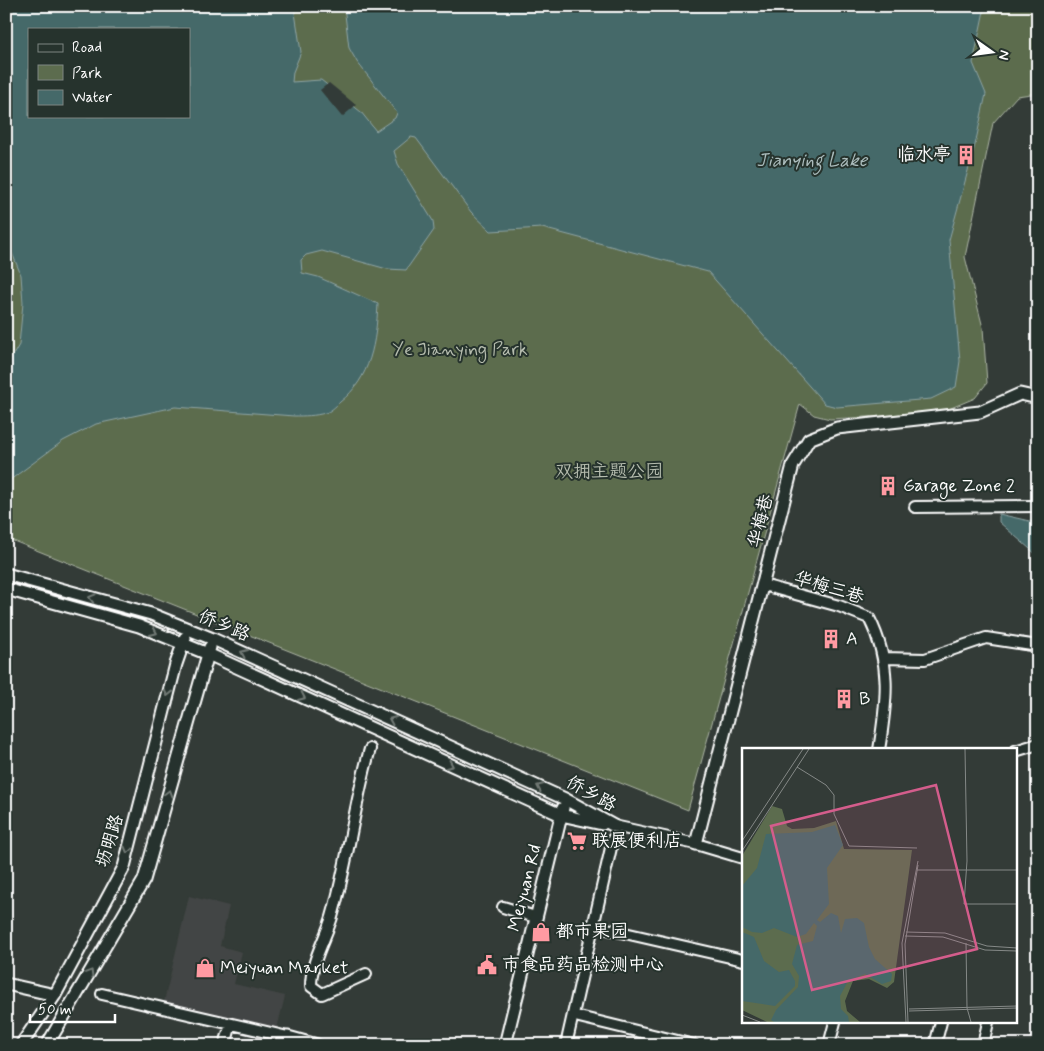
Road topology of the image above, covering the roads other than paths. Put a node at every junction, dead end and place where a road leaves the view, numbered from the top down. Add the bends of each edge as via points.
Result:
1 (1038, 398) edge
2 (915, 506) dead end
3 (1038, 506) edge
4 (6, 574) edge
5 (763, 585) junction
6 (6, 589) edge
7 (187, 629) junction
8 (213, 639) junction
9 (183, 644) junction
10 (1038, 646) edge
11 (208, 654) junction
12 (884, 658) junction
13 (1038, 744) edge
14 (878, 748) edge
15 (370, 749) dead end
16 (1016, 751) edge
17 (565, 799) junction
18 (561, 815) junction
19 (614, 826) junction
20 (613, 839) dead end
21 (696, 844) junction
22 (742, 858) edge
23 (503, 908) dead end
24 (532, 916) dead end
25 (594, 926) junction
26 (742, 960) edge
27 (366, 974) dead end
28 (6, 984) edge
29 (102, 994) dead end
30 (55, 995) junction
31 (579, 1017) dead end
32 (231, 1024) junction
33 (834, 1024) edge
34 (940, 1024) edge
35 (988, 1024) edge
36 (288, 1041) edge
37 (21, 1045) edge
38 (47, 1045) edge
39 (225, 1045) edge
40 (317, 1045) edge
41 (505, 1045) edge
42 (566, 1045) edge
43 (694, 1045) edge
44 (829, 1045) edge
45 (935, 1045) edge
46 (983, 1045) edge

1 - 5 street, 华梅巷 via 1020,394 980,412 838,428 809,439 792,465
2 - 3 street
7 -> 4 street, 侨乡路 via 150,614
5 - 12 street, 华梅三巷 via 839,606 869,618
5 - 21 street, 华梅巷
6 -> 9 street, 侨乡路 via 140,626
7 - 8 street, 侨乡路
7 - 9 street, 坜明路
8 - 11 street
17 -> 8 street, 侨乡路
9 - 11 street, 侨乡路
9 -> 30 street, 坜明路 via 124,867
10 - 12 street via 986,638 925,660
11 -> 18 street, 侨乡路
38 -> 11 street via 144,880
12 - 14 street, 华梅三巷 via 887,676
13 - 16 street
15 - 27 street via 357,793 350,845 317,957 312,986 322,994
17 - 18 street, Meiyuan Rd
17 - 19 street, 侨乡路
18 - 19 street, 侨乡路
18 - 41 street, Meiyuan Rd
19 - 21 street
20 - 25 street
21 - 22 street
23 - 24 street
25 - 26 street
25 - 42 street
28 - 30 street
29 - 32 street
30 - 37 street, 坜明路
31 - 43 street
32 - 36 street
32 - 39 street
33 - 44 street
34 - 45 street
35 - 46 street
36 - 40 street

